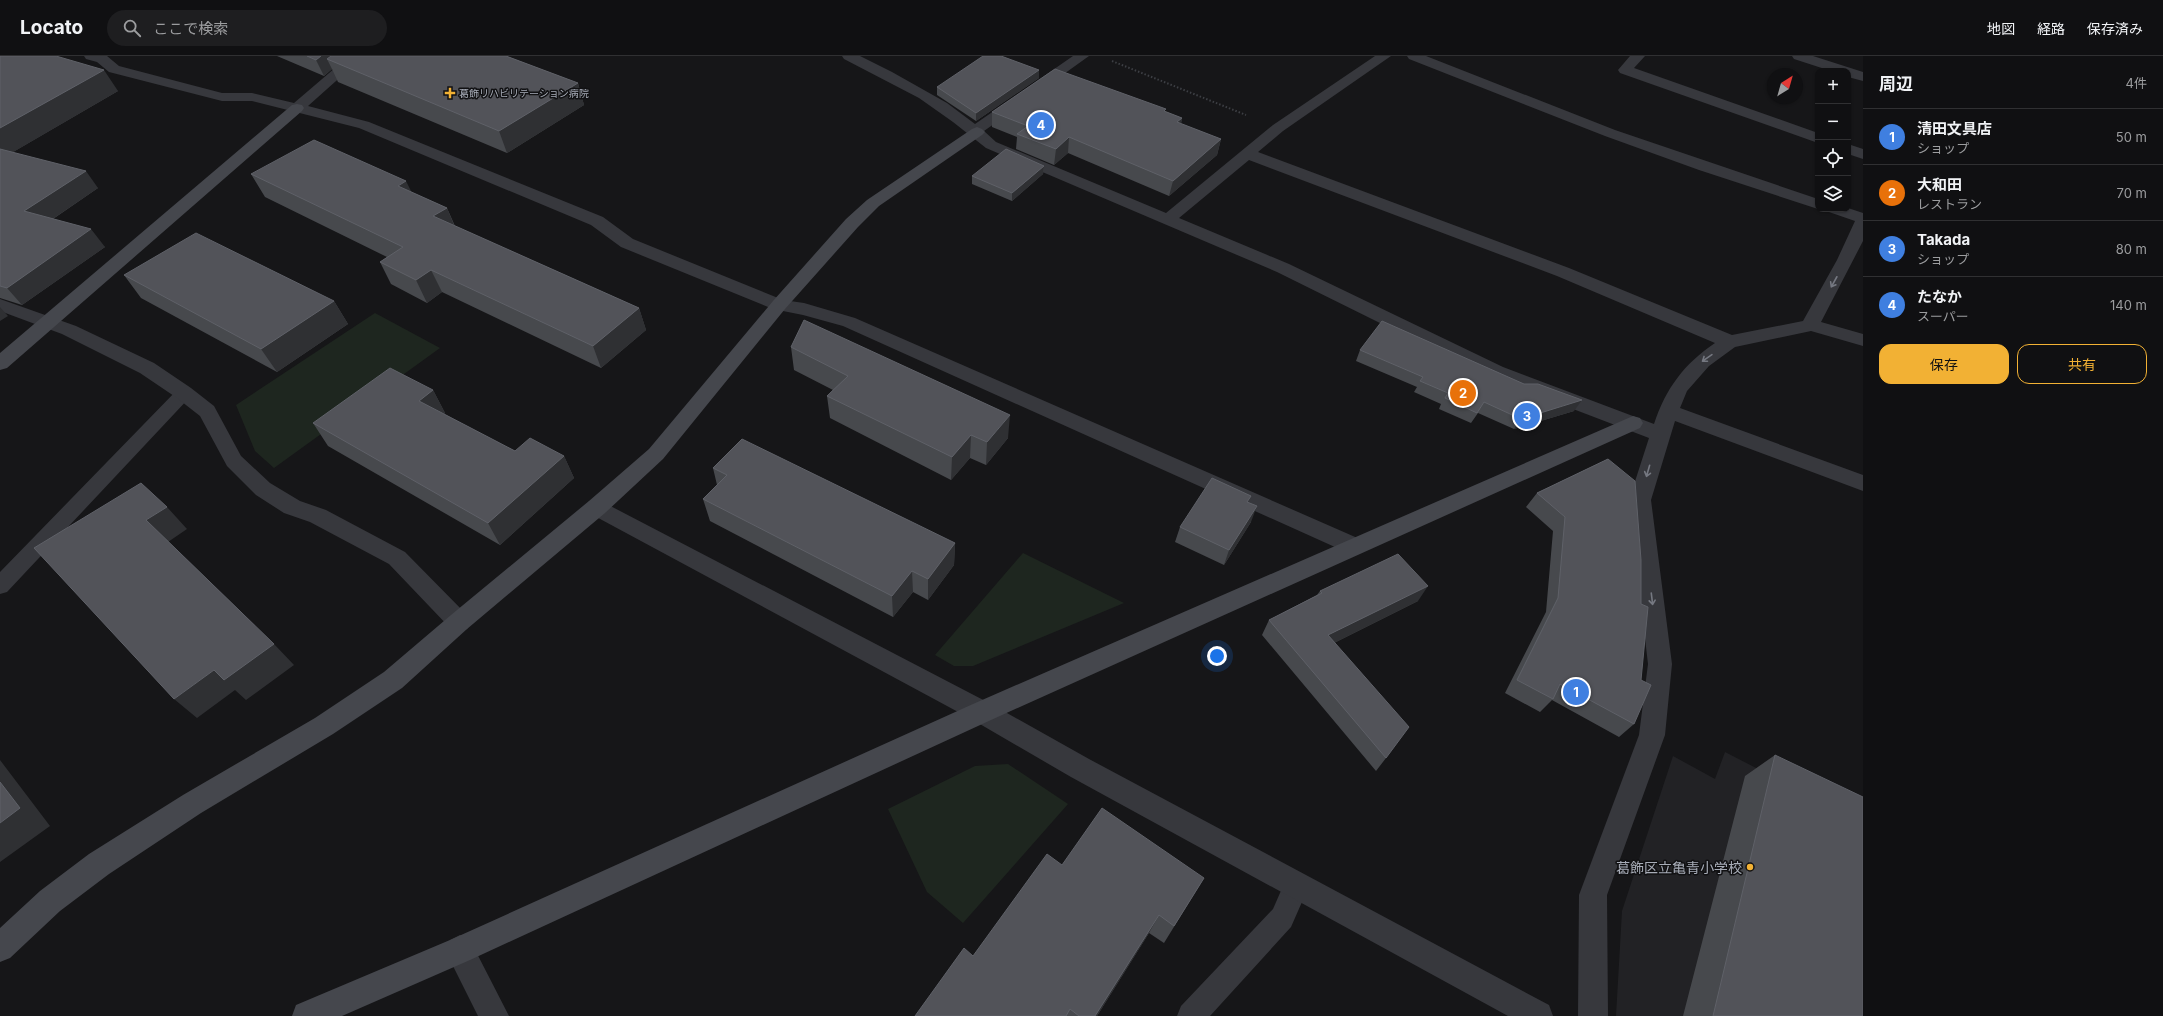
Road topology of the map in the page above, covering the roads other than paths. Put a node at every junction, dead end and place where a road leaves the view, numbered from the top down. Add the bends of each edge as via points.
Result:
1 (91, 56) edge
2 (356, 56) edge
3 (849, 56) edge
4 (1082, 56) edge
5 (1384, 56) edge
6 (1414, 56) edge
7 (1638, 56) edge
8 (1799, 56) edge
9 (1836, 68) edge
10 (1851, 73) edge
11 (1863, 77) edge
12 (297, 108) junction
13 (976, 132) junction
14 (1815, 137) edge
15 (1851, 150) edge
16 (1246, 153) junction
17 (1863, 154) edge
18 (1815, 203) edge
19 (1844, 212) edge
20 (1863, 218) edge
21 (1168, 219) junction
22 (1863, 222) edge
23 (1855, 262) edge
24 (0, 305) edge
25 (779, 305) junction
26 (47, 323) junction
27 (1810, 325) junction
28 (1863, 340) edge
29 (1730, 342) junction
30 (0, 363) edge
31 (184, 393) junction
32 (1668, 411) junction
33 (1633, 423) junction
34 (1660, 434) junction
35 (1863, 483) edge
36 (596, 507) junction
37 (1354, 546) junction
38 (0, 586) edge
39 (459, 622) junction
40 (982, 712) junction
41 (1296, 886) junction
42 (0, 948) edge
43 (460, 950) junction
44 (307, 1016) edge
45 (494, 1016) edge
46 (1191, 1016) edge
47 (1538, 1016) edge
48 (1593, 1016) edge

1 - 12 street via 102,59 114,68 222,97 252,97
2 - 12 street
3 - 13 street via 898,79
4 - 13 street
5 - 16 street via 1278,128
6 - 18 street via 1610,133
7 - 14 street via 1625,70
8 - 9 street
10 - 11 street
12 - 25 street via 364,126 393,137 597,221 627,243
12 - 26 street
13 - 21 street via 991,145
13 - 25 street via 873,203
15 - 17 street
16 - 21 street
16 - 29 street via 1563,272
19 - 20 street
21 - 33 street via 1283,268 1496,372
22 - 23 street
23 -> 27 street
24 - 26 street
25 - 36 street via 656,454
25 - 37 street via 804,309 849,322
26 - 30 street
26 - 31 street via 69,330 147,368
27 - 28 street
27 - 29 street
29 -> 32 street via 1702,361 1679,388
31 - 38 lane
31 - 39 street via 207,411 234,461 263,489 292,507 318,516 397,558
32 - 34 street
32 - 35 street
33 - 34 street
33 - 37 street
34 -> 48 street via 1640,500 1660,664 1652,735 1593,895
36 - 39 street
36 - 40 street
37 - 40 street
39 - 42 street via 393,680 324,726 192,804 99,864 50,901
40 - 41 street
40 - 43 street
41 - 46 lane via 1282,918
41 - 47 street
43 - 44 street
43 - 45 street

